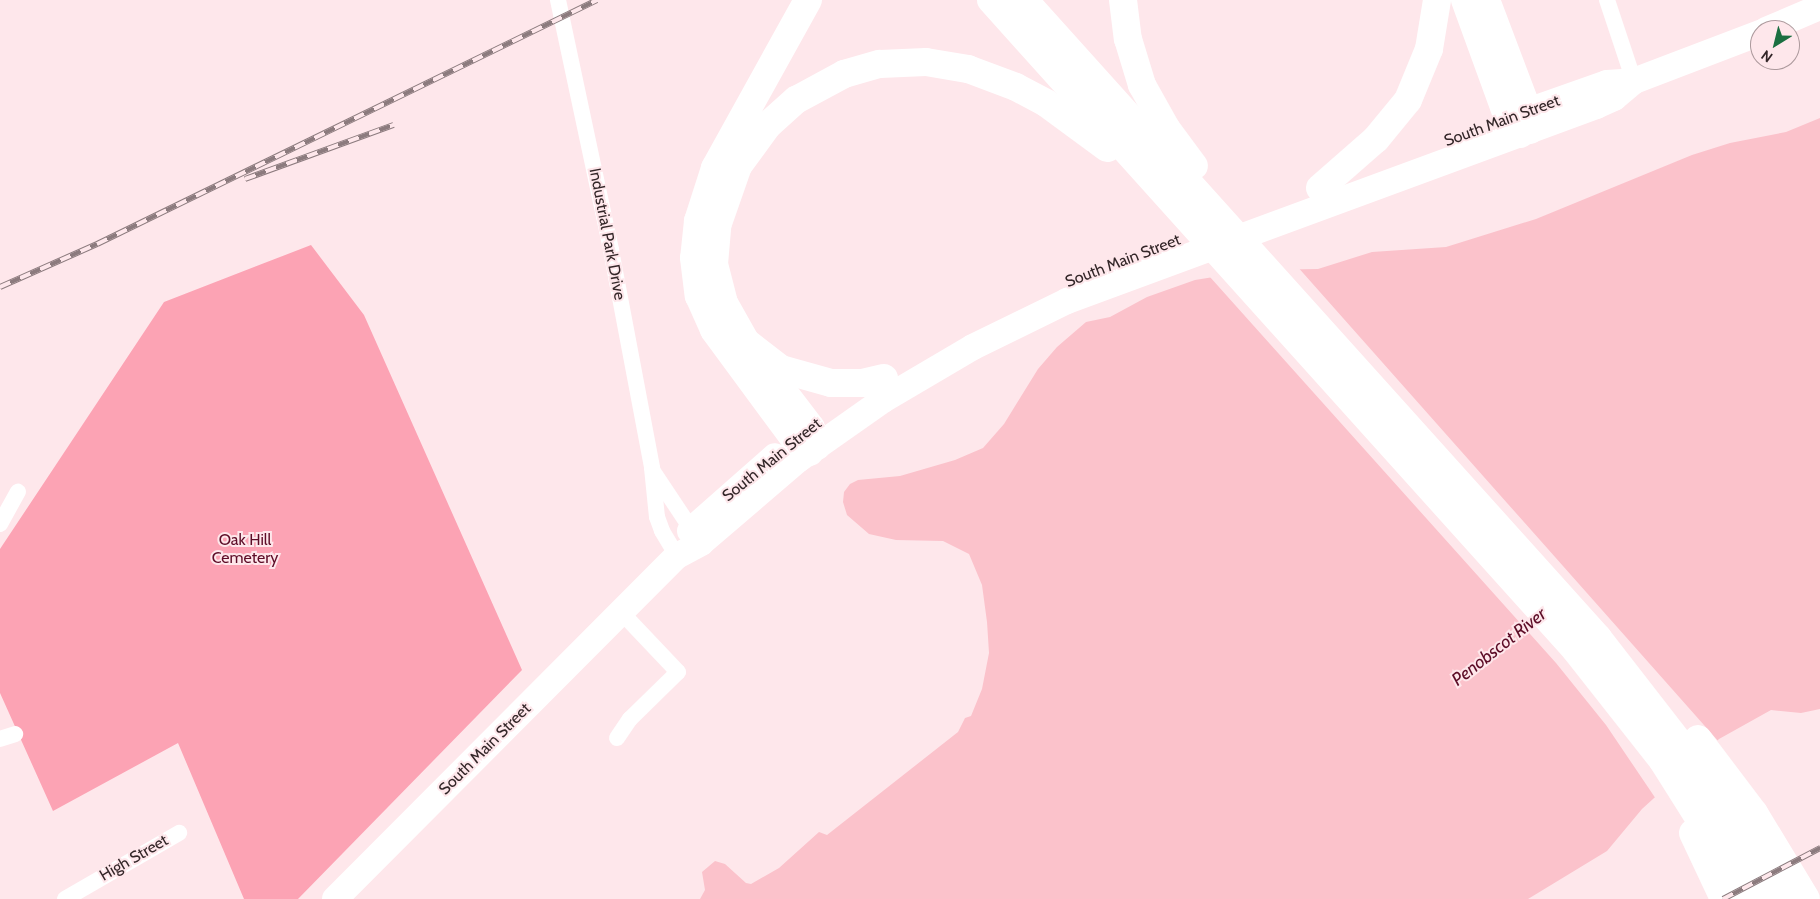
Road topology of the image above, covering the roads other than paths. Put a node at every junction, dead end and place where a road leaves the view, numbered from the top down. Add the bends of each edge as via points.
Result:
1 (558, 0) edge
2 (808, 0) edge
3 (991, 0) edge
4 (1024, 0) edge
5 (1123, 0) edge
6 (1437, 0) edge
7 (1465, 0) edge
8 (1486, 0) edge
9 (1607, 0) edge
10 (1820, 7) edge
11 (1789, 20) edge
12 (1750, 36) edge
13 (1634, 81) junction
14 (1521, 123) junction
15 (1181, 179) junction
16 (1320, 188) junction
17 (746, 342) junction
18 (884, 378) junction
19 (808, 442) junction
20 (652, 468) junction
21 (18, 492) dead end
22 (0, 524) edge
23 (696, 536) junction
24 (677, 556) junction
25 (1564, 598) junction
26 (621, 612) junction
27 (1638, 728) junction
28 (617, 738) dead end
29 (179, 832) dead end
30 (65, 899) edge
31 (335, 899) edge
32 (1724, 899) edge
33 (1750, 899) edge
34 (1778, 899) edge
35 (1806, 899) edge

1 - 20 street, Industrial Park Drive via 611,250
2 - 19 highway via 716,168 701,208 694,245 696,284 708,319 728,351
3 - 15 highway
4 - 15 highway
5 - 15 highway via 1128,39 1142,85 1166,128
6 - 16 highway via 1427,55 1408,100 1376,139
7 - 14 highway
8 - 14 highway
9 - 13 street
10 - 11 main road
12 - 13 main road, South Main Street
13 - 14 main road, South Main Street via 1605,102
14 - 16 main road, South Main Street
14 - 19 main road, South Main Street via 1044,312 943,364
15 - 17 highway via 992,76 954,66 914,62 880,64 844,74 807,93 776,117 745,154 728,189 717,226 714,264 724,303
15 - 25 highway
15 - 27 highway
16 - 18 main road, South Main Street via 1072,280 963,332
17 - 18 highway via 780,369 808,379 852,384
17 - 19 highway
18 - 19 main road, South Main Street
19 - 23 main road, South Main Street
20 - 23 street, Industrial Park Drive
20 - 24 street, Industrial Park Drive via 660,526
21 - 22 street
23 - 24 main road, South Main Street
24 - 26 main road, South Main Street
25 - 34 highway via 1631,678 1695,763
25 - 35 highway via 1645,679 1695,735 1754,813
26 - 28 street via 678,672 630,719
26 - 31 main road, South Main Street
27 - 32 highway via 1688,821
27 - 33 highway via 1696,810
29 - 30 street, High Street

